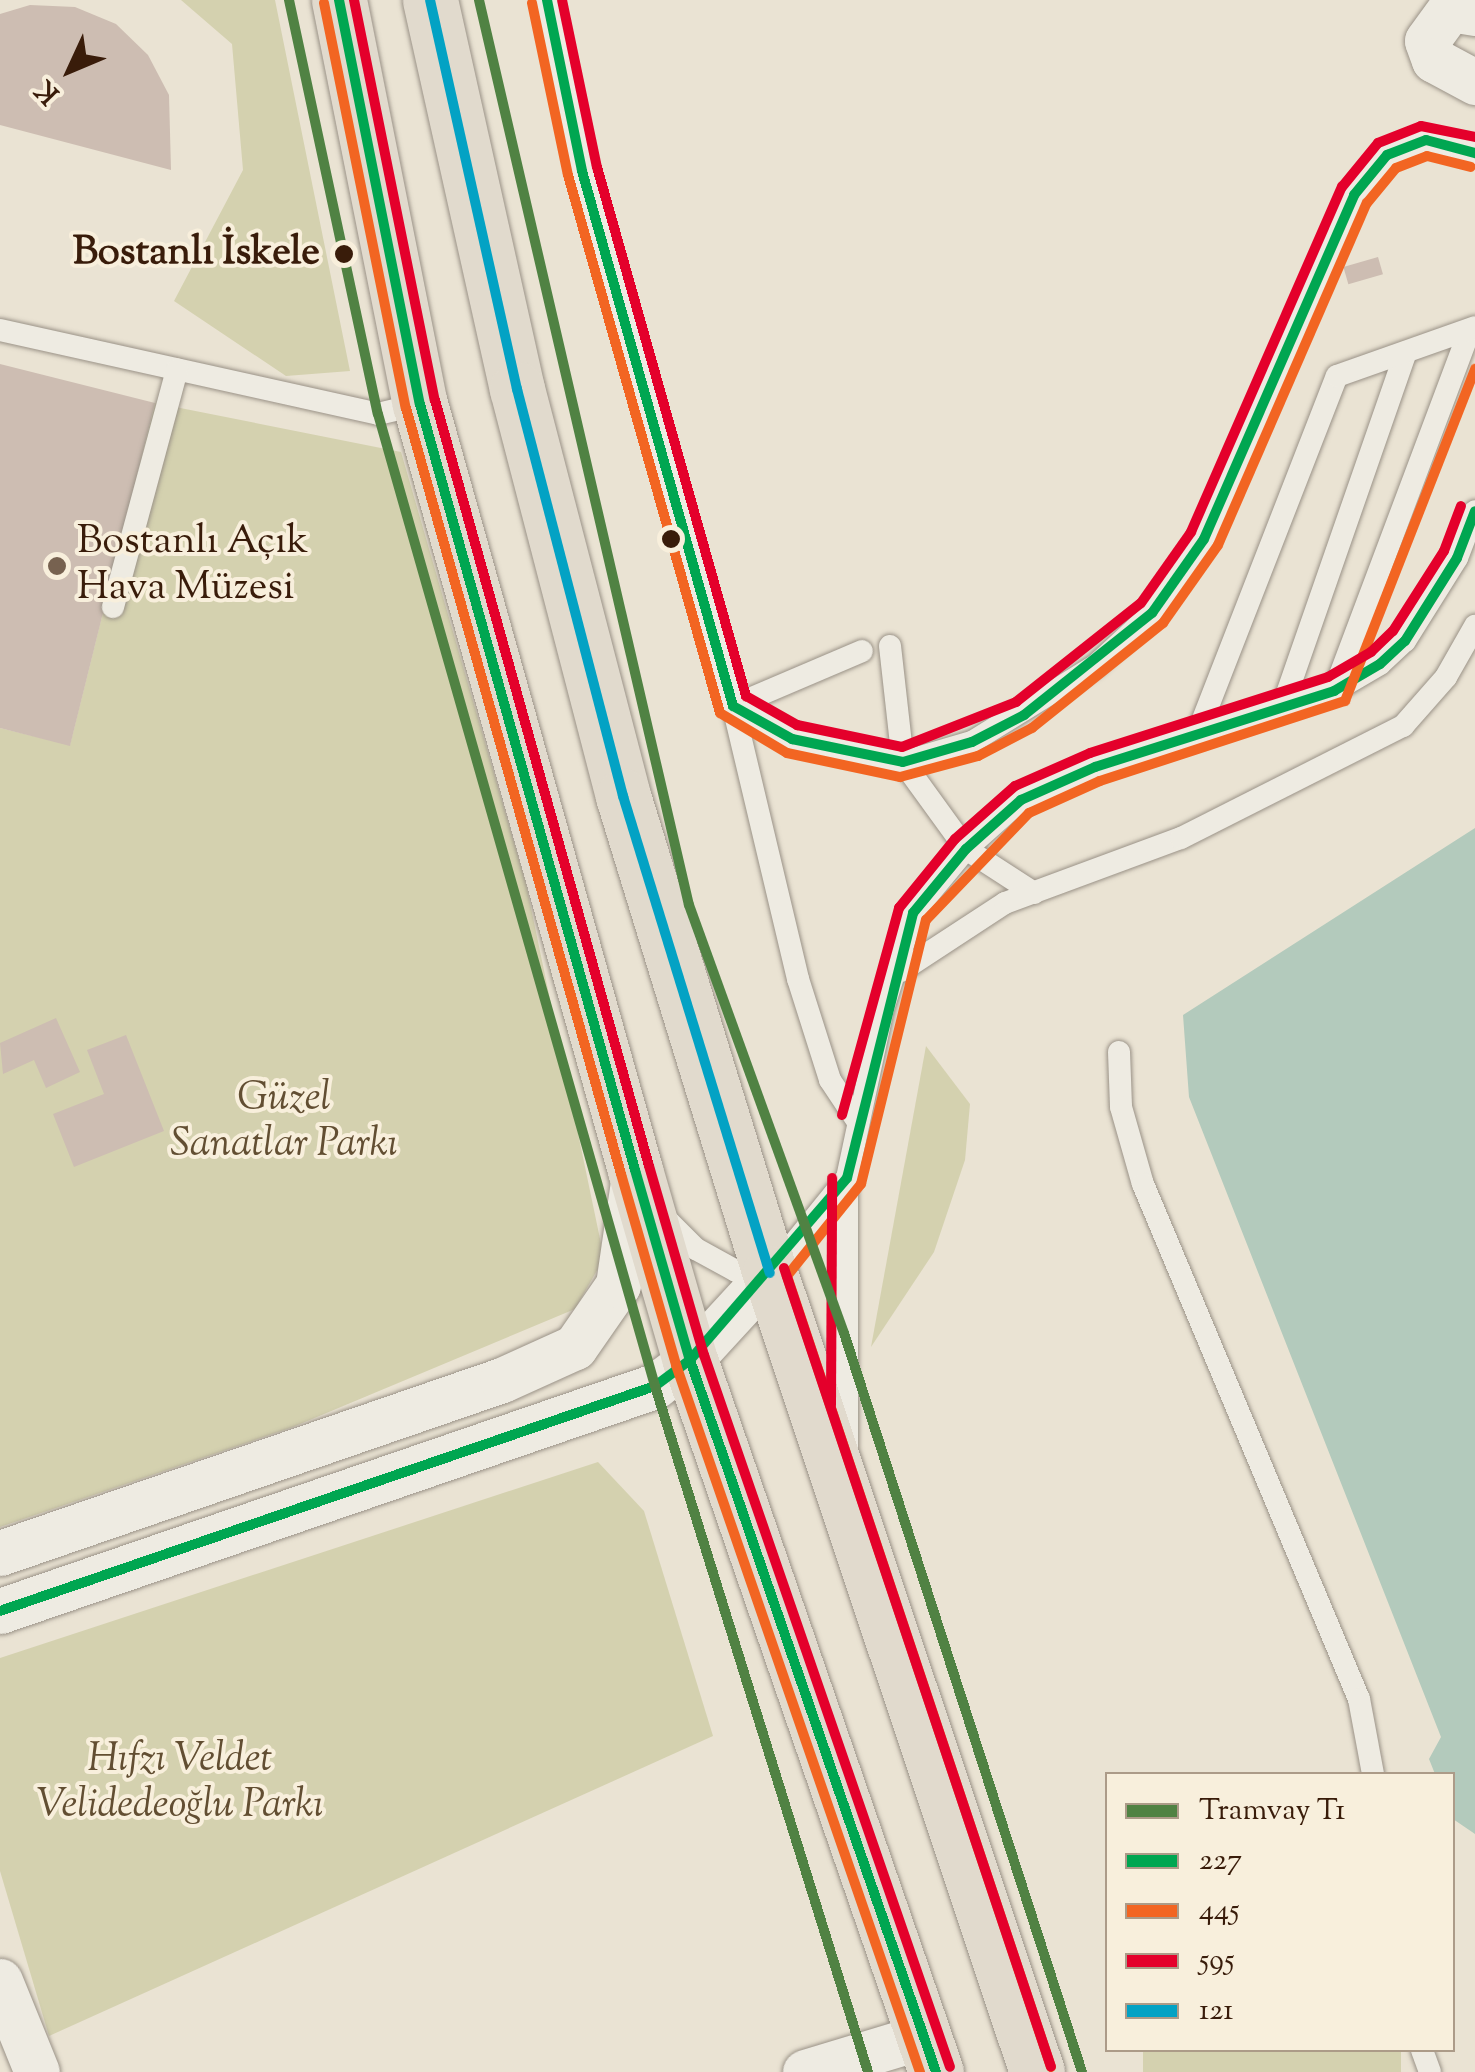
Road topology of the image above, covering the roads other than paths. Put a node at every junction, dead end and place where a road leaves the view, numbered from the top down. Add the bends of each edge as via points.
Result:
1 (339, 0) edge
2 (400, 0) edge
3 (430, 0) edge
4 (546, 0) edge
5 (1475, 14) edge
6 (1475, 82) edge
7 (460, 138) junction
8 (1475, 153) edge
9 (1472, 329) edge
10 (0, 330) edge
11 (1405, 354) junction
12 (178, 368) junction
13 (420, 404) junction
14 (1475, 511) edge
15 (113, 607) dead end
16 (1475, 626) edge
17 (890, 646) dead end
18 (862, 651) dead end
19 (1334, 691) junction
20 (1284, 702) junction
21 (733, 706) junction
22 (1198, 732) junction
23 (903, 762) junction
24 (966, 849) junction
25 (1034, 893) junction
26 (901, 970) junction
27 (1119, 1052) dead end
28 (856, 1119) junction
29 (635, 1170) junction
30 (848, 1178) junction
31 (770, 1273) junction
32 (690, 1360) junction
33 (849, 1500) junction
34 (0, 1553) edge
35 (0, 1611) edge
36 (1374, 1772) edge
37 (0, 1981) edge
38 (930, 2054) edge
39 (817, 2070) edge
40 (37, 2072) edge
41 (1037, 2072) edge

1 - 13 main road
2 - 7 main road
3 - 7 main road
4 - 21 lane via 582,171
5 - 6 street via 1450,9 1427,42 1434,60
7 - 31 main road via 623,796
8 - 23 lane via 1426,140 1388,155 1354,195 1204,539 1152,613 1024,715 972,742
9 - 11 lane
9 - 19 lane
10 - 12 lane
11 - 20 lane
11 - 22 lane via 1337,376
12 - 13 lane via 378,414
12 - 15 lane
13 - 29 main road
14 - 19 lane via 1457,558 1405,641
16 - 25 lane via 1446,677 1403,726 1181,838
17 - 23 lane
18 - 21 lane
19 - 20 lane
20 - 22 lane
21 - 23 lane via 792,739
21 - 28 lane via 798,978 830,1080
22 - 24 lane via 1021,800
23 - 24 lane
24 - 25 lane
24 - 26 lane via 913,913
25 - 26 lane via 970,920
26 - 28 lane
27 - 36 lane via 1122,1106 1143,1184 1359,1699
28 - 30 lane
29 - 31 lane via 696,1249 736,1271
29 - 32 main road
29 - 34 street via 624,1268 575,1347 502,1380
30 - 31 lane
30 - 33 lane
31 - 32 street
31 - 33 main road
32 - 35 street via 655,1386
32 - 38 main road
33 - 41 main road
37 - 40 street
38 - 39 street

